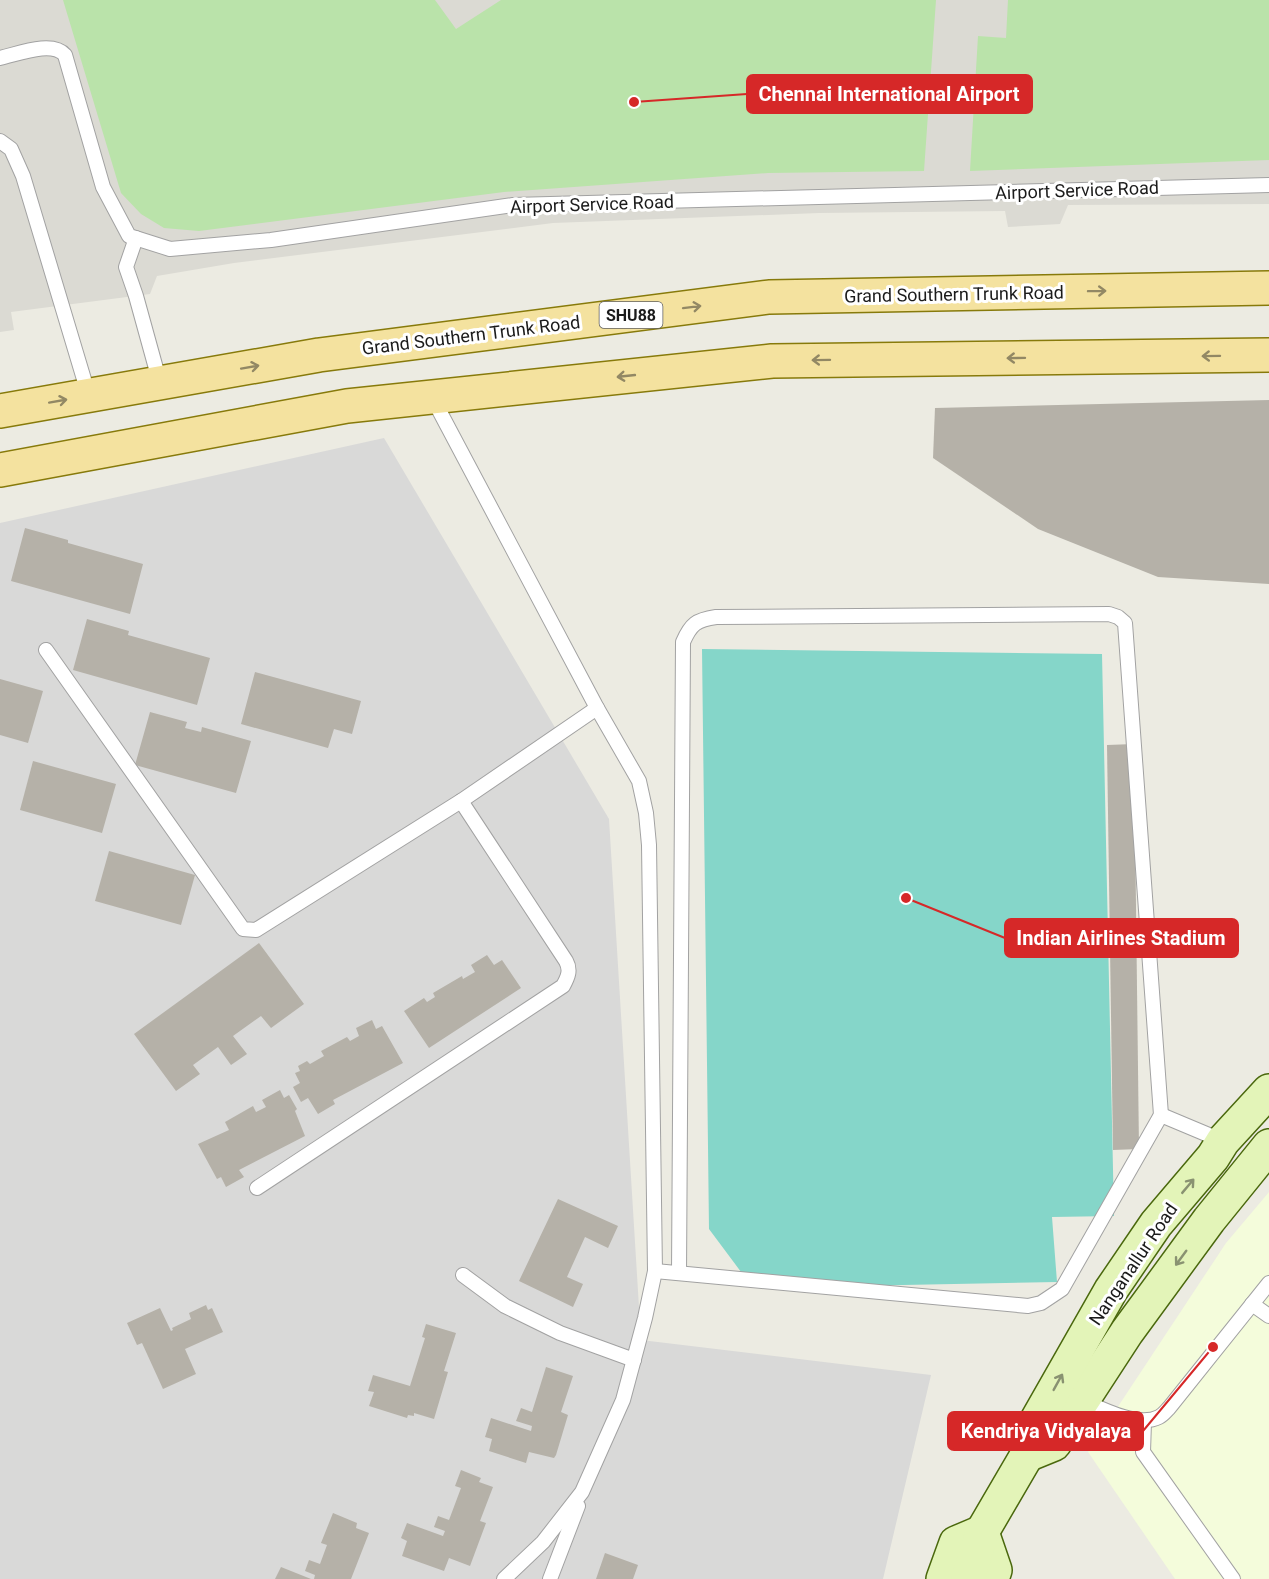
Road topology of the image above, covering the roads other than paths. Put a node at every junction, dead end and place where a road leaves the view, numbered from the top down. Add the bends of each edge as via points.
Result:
1 (0, 58) edge
2 (0, 141) edge
3 (1269, 185) edge
4 (136, 238) junction
5 (1269, 288) edge
6 (1269, 355) edge
7 (160, 383) junction
8 (89, 396) junction
9 (432, 397) junction
10 (0, 411) edge
11 (0, 470) edge
12 (46, 650) dead end
13 (597, 708) junction
14 (460, 801) junction
15 (1269, 1091) edge
16 (1161, 1115) junction
17 (1223, 1141) junction
18 (1269, 1146) edge
19 (257, 1188) dead end
20 (655, 1271) junction
21 (679, 1273) junction
22 (463, 1275) dead end
23 (1269, 1283) edge
24 (1252, 1304) junction
25 (1269, 1316) edge
26 (634, 1360) junction
27 (1083, 1400) junction
28 (1144, 1422) junction
29 (1027, 1455) junction
30 (582, 1492) junction
31 (982, 1532) junction
32 (504, 1579) edge
33 (550, 1579) edge
34 (943, 1579) edge
35 (968, 1579) edge
36 (992, 1579) edge
37 (1233, 1579) edge

1 - 4 lane via 50,47 65,56 103,187 129,236
2 - 8 lane via 11,149 23,176
3 - 4 lane, Airport Service Road via 513,205 272,240 170,249
4 - 7 lane via 126,267
7 -> 5 main road, Grand Southern Trunk Road / SHU88 via 319,355 769,297
6 -> 9 main road via 772,361
7 - 8 main road, Grand Southern Trunk Road / SHU88
10 -> 8 main road, Grand Southern Trunk Road / SHU88
9 - 11 main road via 347,406
9 - 13 lane
12 - 14 lane via 243,929 256,930
13 - 14 lane
13 - 20 lane via 639,781 646,813
14 - 19 lane via 570,967 568,977 563,986
15 - 17 street, Nanganallur Road
16 - 17 lane
16 - 21 lane via 1062,1289 1041,1303 1028,1306
16 - 21 lane via 1125,623 1109,614 702,619 689,628 683,642
29 -> 17 street, Nanganallur Road via 1037,1420 1112,1290 1156,1224
18 -> 27 street, Nanganallur Road via 1209,1220
20 - 21 lane
20 - 26 lane
22 - 26 lane via 505,1306 560,1333
23 - 24 lane
24 - 25 lane
24 - 28 lane via 1169,1408
26 - 30 lane via 623,1400
27 - 28 lane
27 - 29 street, Nanganallur Road via 1054,1444
28 - 37 lane via 1143,1452
29 - 31 street, Nanganallur Road
30 - 32 lane via 543,1542
30 - 33 lane
31 - 34 street via 956,1543
31 - 35 street, Nanganallur Road
31 - 36 street via 995,1570

